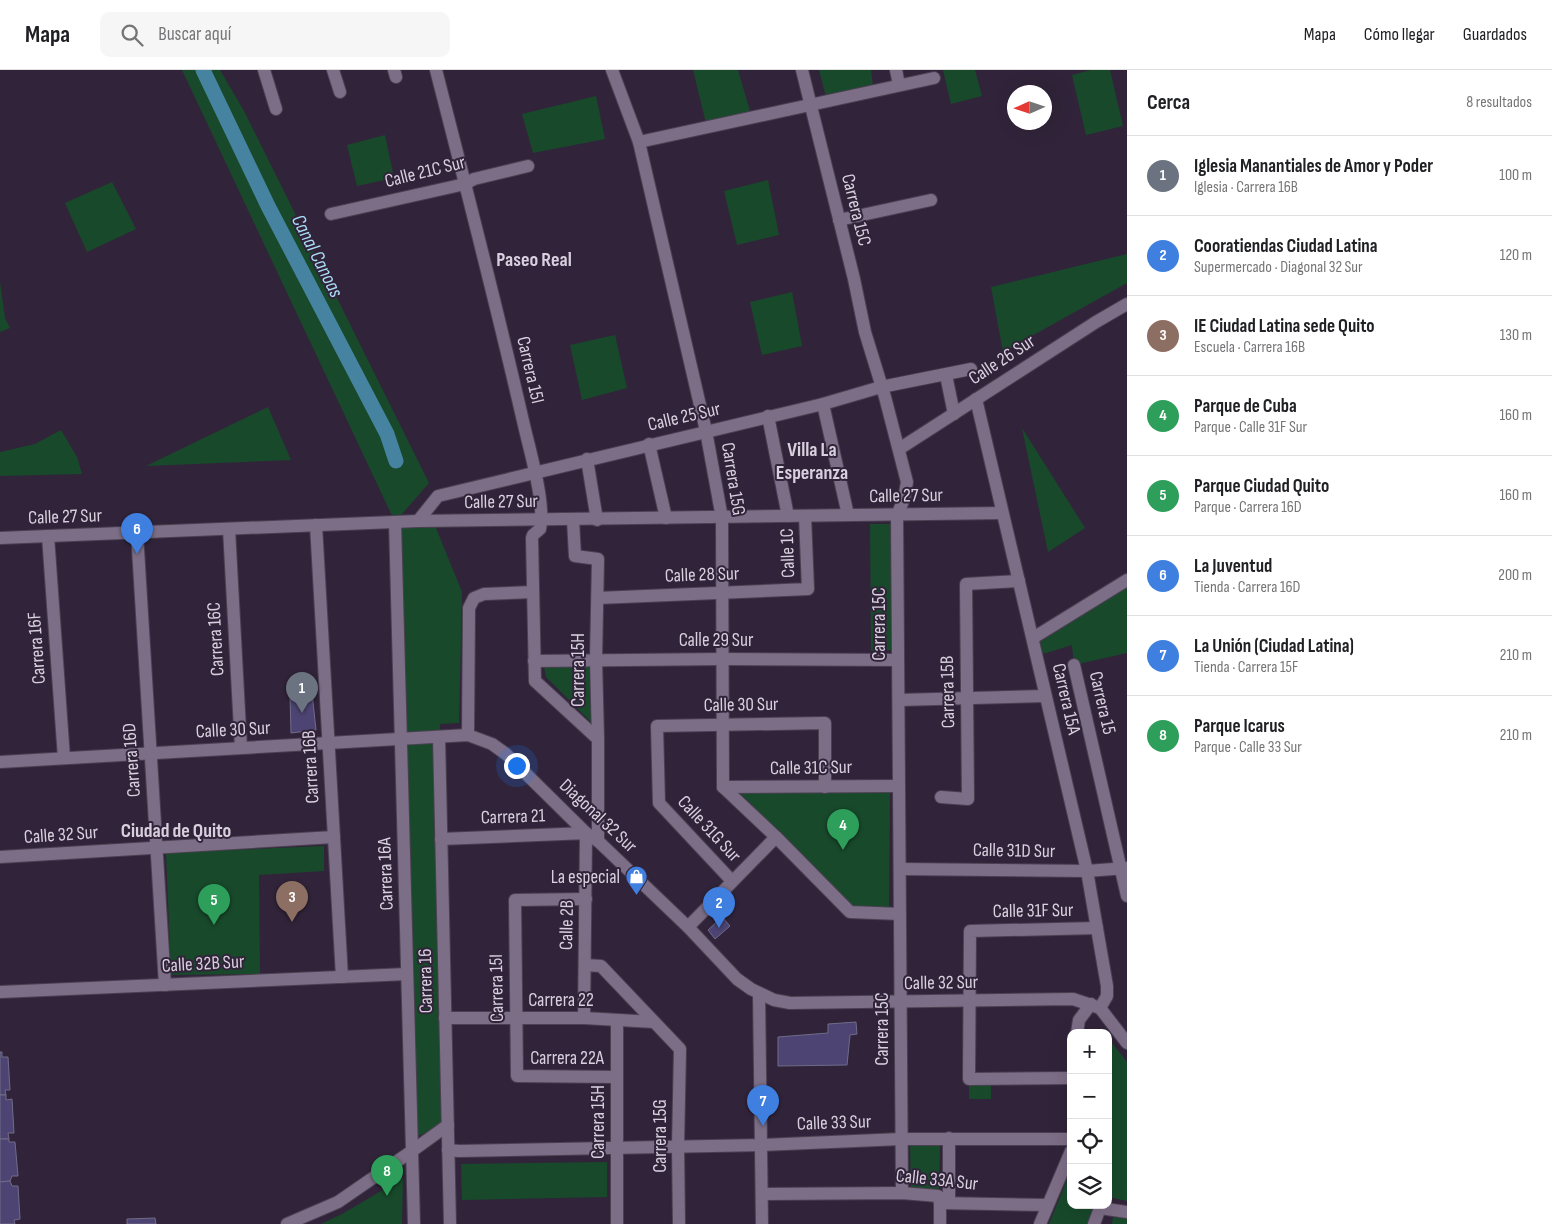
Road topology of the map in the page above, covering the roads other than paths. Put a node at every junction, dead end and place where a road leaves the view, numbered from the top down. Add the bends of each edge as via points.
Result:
1 (264, 70) edge
2 (333, 70) edge
3 (436, 70) edge
4 (612, 70) edge
5 (802, 70) edge
6 (896, 70) edge
7 (934, 78) dead end
8 (899, 85) junction
9 (340, 92) dead end
10 (812, 105) junction
11 (276, 109) dead end
12 (639, 142) junction
13 (528, 166) dead end
14 (465, 184) junction
15 (931, 200) dead end
16 (331, 214) dead end
17 (839, 220) junction
18 (1127, 304) edge
19 (971, 369) dead end
20 (946, 375) junction
21 (882, 387) junction
22 (976, 399) junction
23 (823, 404) junction
24 (954, 414) junction
25 (768, 416) junction
26 (706, 431) junction
27 (649, 444) junction
28 (899, 449) junction
29 (587, 459) junction
30 (534, 472) junction
31 (1002, 513) junction
32 (848, 515) junction
33 (897, 515) junction
34 (788, 516) junction
35 (805, 516) junction
36 (666, 518) junction
37 (722, 518) junction
38 (542, 520) junction
39 (573, 520) junction
40 (597, 520) junction
41 (418, 521) junction
42 (395, 522) junction
43 (316, 525) junction
44 (229, 529) junction
45 (137, 532) junction
46 (48, 536) junction
47 (0, 538) edge
48 (1127, 580) edge
49 (1019, 581) junction
50 (808, 589) joint
51 (533, 592) junction
52 (722, 593) junction
53 (598, 598) junction
54 (1034, 638) junction
55 (722, 658) junction
56 (596, 659) junction
57 (898, 660) junction
58 (534, 661) junction
59 (1074, 665) dead end
60 (1046, 696) junction
61 (967, 698) junction
62 (899, 700) junction
63 (722, 724) junction
64 (468, 735) junction
65 (439, 736) junction
66 (401, 739) junction
67 (598, 739) junction
68 (328, 743) junction
69 (241, 748) junction
70 (150, 753) junction
71 (64, 758) junction
72 (0, 762) edge
73 (899, 786) junction
74 (723, 787) junction
75 (825, 787) junction
76 (941, 797) dead end
77 (659, 803) joint
78 (586, 833) junction
79 (334, 837) junction
80 (776, 837) junction
81 (441, 839) junction
82 (598, 841) junction
83 (157, 848) junction
84 (0, 858) edge
85 (900, 869) junction
86 (1124, 869) edge
87 (1087, 871) junction
88 (732, 881) junction
89 (1127, 896) edge
90 (586, 899) junction
91 (900, 914) junction
92 (688, 927) junction
93 (1097, 928) junction
94 (585, 965) junction
95 (407, 974) junction
96 (342, 977) junction
97 (165, 985) junction
98 (0, 992) edge
99 (759, 993) junction
100 (900, 1002) junction
101 (969, 1002) junction
102 (1096, 1006) junction
103 (445, 1018) junction
104 (584, 1018) junction
105 (516, 1019) junction
106 (616, 1020) junction
107 (654, 1022) junction
108 (1078, 1029) edge
109 (1127, 1044) edge
110 (517, 1076) joint
111 (617, 1076) junction
112 (1067, 1078) edge
113 (448, 1125) junction
114 (949, 1138) junction
115 (902, 1139) junction
116 (1067, 1139) edge
117 (762, 1145) junction
118 (678, 1146) junction
119 (617, 1148) junction
120 (448, 1150) junction
121 (412, 1151) junction
122 (1067, 1159) edge
123 (902, 1193) junction
124 (763, 1194) junction
125 (944, 1203) junction
126 (1047, 1205) junction
127 (1127, 1212) edge
128 (287, 1224) edge
129 (414, 1224) edge
130 (450, 1224) edge
131 (617, 1224) edge
132 (679, 1224) edge
133 (762, 1224) edge
134 (940, 1224) edge
135 (1040, 1224) edge
136 (1094, 1224) edge

1 - 11 street
2 - 9 street
3 - 14 street, Carrera 15I
4 - 12 street, Carrera 15G
5 - 10 street, Carrera 15C
6 - 8 street
7 - 8 street
8 - 10 street
10 - 12 street
10 - 17 street, Carrera 15C
12 - 26 street, Carrera 15G
13 - 14 street, Calle 21C Sur
14 - 16 street, Calle 21C Sur
14 - 30 street, Carrera 15I
15 - 17 street
17 - 21 street, Carrera 15C via 865,332
18 - 22 street, Calle 26 Sur
19 - 20 street, Calle 25 Sur
20 - 21 street, Calle 25 Sur
20 - 24 street
21 - 23 street, Calle 25 Sur
21 - 28 street, Carrera 15C
22 - 24 street, Calle 26 Sur
22 - 31 street, Carrera 15A
23 - 25 street, Calle 25 Sur
23 - 32 street
24 - 28 street, Calle 26 Sur
25 - 26 street, Calle 25 Sur
25 - 34 street
26 - 27 street, Calle 25 Sur
26 - 37 street, Carrera 15G
27 - 29 street, Calle 25 Sur
27 - 36 street
28 - 33 street, Carrera 15C via 907,482
29 - 30 street, Calle 25 Sur
29 - 40 street
30 - 38 street, Carrera 15I
30 - 41 street, Calle 25 Sur via 438,496
31 - 33 street, Calle 27 Sur
31 - 49 street, Carrera 15A
32 - 33 street, Calle 27 Sur
32 - 35 street, Calle 27 Sur
33 - 57 street, Carrera 15C
34 - 35 street, Calle 27 Sur
34 - 37 street, Calle 27 Sur
35 - 50 street, Calle 1C
36 - 37 street, Calle 27 Sur
36 - 40 street, Calle 27 Sur
37 - 52 street, Carrera 15G
38 - 39 street, Calle 27 Sur
38 - 41 street, Calle 27 Sur
38 - 51 street via 540,529 532,538
39 - 40 street, Calle 27 Sur
39 - 53 street, Carrera 15H via 575,556 598,559
41 - 42 street, Calle 27 Sur
42 - 43 street, Calle 27 Sur
42 - 66 street, Carrera 16A
43 - 44 street, Calle 27 Sur
43 - 68 street, Carrera 16B
44 - 45 street, Calle 27 Sur
44 - 69 street, Carrera 16C
45 - 46 street, Calle 27 Sur
45 - 70 street, Carrera 16D
46 - 47 street, Calle 27 Sur
46 - 71 street, Carrera 16F
48 - 54 street
49 - 54 street, Carrera 15A
49 - 61 street, Carrera 15B via 966,584
50 - 52 street, Calle 28 Sur
51 - 58 street
51 - 64 street via 484,594 474,598 469,608
52 - 53 street, Calle 28 Sur
52 - 55 street, Carrera 15G
53 - 56 street, Carrera 15H
54 - 60 street, Carrera 15A
55 - 56 street, Calle 29 Sur
55 - 57 street, Calle 29 Sur
55 - 63 street, Carrera 15G
56 - 58 street, Calle 29 Sur
56 - 67 street, Carrera 15H
57 - 62 street, Carrera 15C
58 - 67 street via 535,681
59 - 86 street, Carrera 15
60 - 61 street
60 - 87 street, Carrera 15A
61 - 62 street
61 - 76 street, Carrera 15B via 968,798
62 - 73 street, Carrera 15C
63 - 74 street, Carrera 15G
63 - 75 street, Calle 30 Sur via 825,724
63 - 77 street, Calle 30 Sur via 658,726
64 - 65 street, Calle 30 Sur
64 - 78 street, Diagonal 32 Sur via 492,744 506,754
65 - 66 street, Calle 30 Sur
65 - 81 street, Carrera 16
66 - 68 street, Calle 30 Sur
66 - 95 street, Carrera 16A
67 - 82 street, Carrera 15H
68 - 69 street, Calle 30 Sur
68 - 79 street, Carrera 16B
69 - 70 street, Calle 30 Sur
70 - 71 street, Calle 30 Sur
70 - 83 street, Carrera 16D
71 - 72 street, Calle 30 Sur
73 - 75 street, Calle 31C Sur
73 - 85 street, Carrera 15C
74 - 75 street, Calle 31C Sur
74 - 80 street
77 - 88 street, Calle 31G Sur
78 - 81 street, Carrera 21
78 - 82 street, Diagonal 32 Sur
78 - 90 street, Calle 2B
79 - 83 street, Calle 32 Sur
79 - 96 street, Carrera 16B
80 - 88 street
80 - 91 street via 850,912
81 - 103 street, Carrera 16
82 - 92 street, Diagonal 32 Sur
83 - 84 street, Calle 32 Sur
83 - 97 street, Carrera 16D
85 - 87 street, Calle 31D Sur
85 - 91 street, Carrera 15C
86 - 87 street, Calle 31D Sur
86 - 89 street, Carrera 15
87 - 93 street, Carrera 15A
88 - 92 street
90 - 94 street, Calle 2B
90 - 105 street, Carrera 15I via 515,900
91 - 100 street, Carrera 15C
92 - 99 street, Diagonal 32 Sur via 738,979
93 - 101 street, Calle 31F Sur via 970,931
93 - 102 street, Carrera 15A via 1107,996
94 - 104 street, Calle 2B
94 - 107 street via 601,966
95 - 96 street, Calle 32B Sur
95 - 121 street, Carrera 16A
96 - 97 street, Calle 32B Sur
97 - 98 street, Calle 32B Sur
99 - 100 street, Calle 32 Sur via 790,1003
99 - 117 street
100 - 101 street, Calle 32 Sur
100 - 115 street, Carrera 15C
101 - 102 street, Calle 32 Sur via 1073,999
101 - 112 street via 969,1079
102 - 108 street, Carrera 15A via 1080,1020
102 - 109 street
103 - 105 street, Carrera 22
103 - 113 street, Carrera 16
104 - 105 street, Carrera 22
104 - 106 street, Carrera 22
105 - 110 street, Carrera 15I
106 - 107 street, Carrera 22
106 - 111 street, Carrera 15H
107 - 118 street, Carrera 15G via 680,1049
110 - 111 street, Carrera 22A
111 - 119 street, Carrera 15H
113 - 120 street, Carrera 16
113 - 121 street
114 - 115 street, Calle 33 Sur
114 - 116 street, Calle 33 Sur
114 - 125 street
115 - 117 street, Calle 33 Sur
115 - 123 street, Carrera 15C
117 - 118 street, Calle 33 Sur
117 - 124 street
118 - 119 street, Calle 33 Sur
118 - 132 street, Carrera 15G
119 - 120 street, Calle 33 Sur
119 - 131 street, Carrera 15H
120 - 130 street, Carrera 16
121 - 128 street via 338,1202
121 - 129 street, Carrera 16A
122 - 126 street
123 - 124 street, Calle 33A Sur
123 - 125 street, Calle 33A Sur via 938,1196
124 - 133 street
125 - 126 street, Calle 33A Sur
125 - 134 street
126 - 135 street
127 - 136 street via 1100,1208

